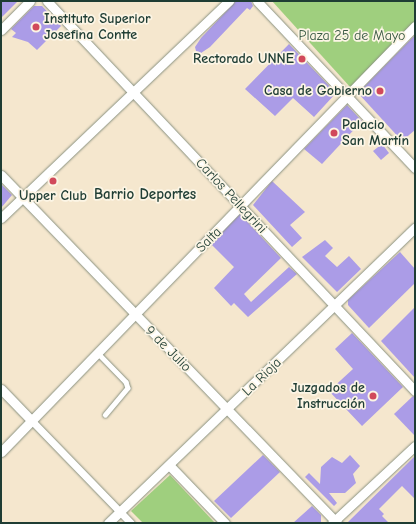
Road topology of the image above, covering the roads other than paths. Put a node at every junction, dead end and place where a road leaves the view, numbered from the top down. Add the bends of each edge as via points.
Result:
1 (30, 1) edge
2 (47, 1) edge
3 (229, 1) edge
4 (257, 1) edge
5 (415, 26) edge
6 (1, 30) edge
7 (132, 91) junction
8 (346, 96) junction
9 (415, 168) edge
10 (1, 175) edge
11 (22, 196) junction
12 (242, 207) junction
13 (1, 218) edge
14 (415, 228) edge
15 (335, 307) junction
16 (135, 316) junction
17 (98, 353) junction
18 (1, 389) edge
19 (415, 391) edge
20 (228, 410) junction
21 (105, 415) dead end
22 (32, 421) junction
23 (415, 446) edge
24 (1, 452) edge
25 (169, 465) junction
26 (120, 511) junction
27 (334, 522) edge
28 (108, 523) edge
29 (131, 523) edge
30 (225, 523) edge

1 - 6 street
2 - 7 street, Carlos Pellegrini
3 - 7 street
4 - 8 street
5 - 8 street, Salta
7 - 11 street
7 - 12 street, Carlos Pellegrini
8 - 9 street
8 - 12 street, Salta
10 - 11 street, 9 de Julio
11 - 13 street
11 - 16 street, 9 de Julio
12 - 15 street, Carlos Pellegrini
12 - 16 street, Salta
14 - 15 street, La Rioja
15 - 19 street, Carlos Pellegrini
15 - 20 street, La Rioja
16 - 17 street, Salta
16 - 20 street, 9 de Julio
17 - 21 lane via 126,382 128,388
17 - 22 street, Salta
18 - 22 street
20 - 25 street, La Rioja
20 - 27 street, 9 de Julio
22 - 24 street, Salta
22 - 26 street
23 - 27 street
25 - 26 street, La Rioja
25 - 30 street
26 - 28 street, La Rioja
26 - 29 street

